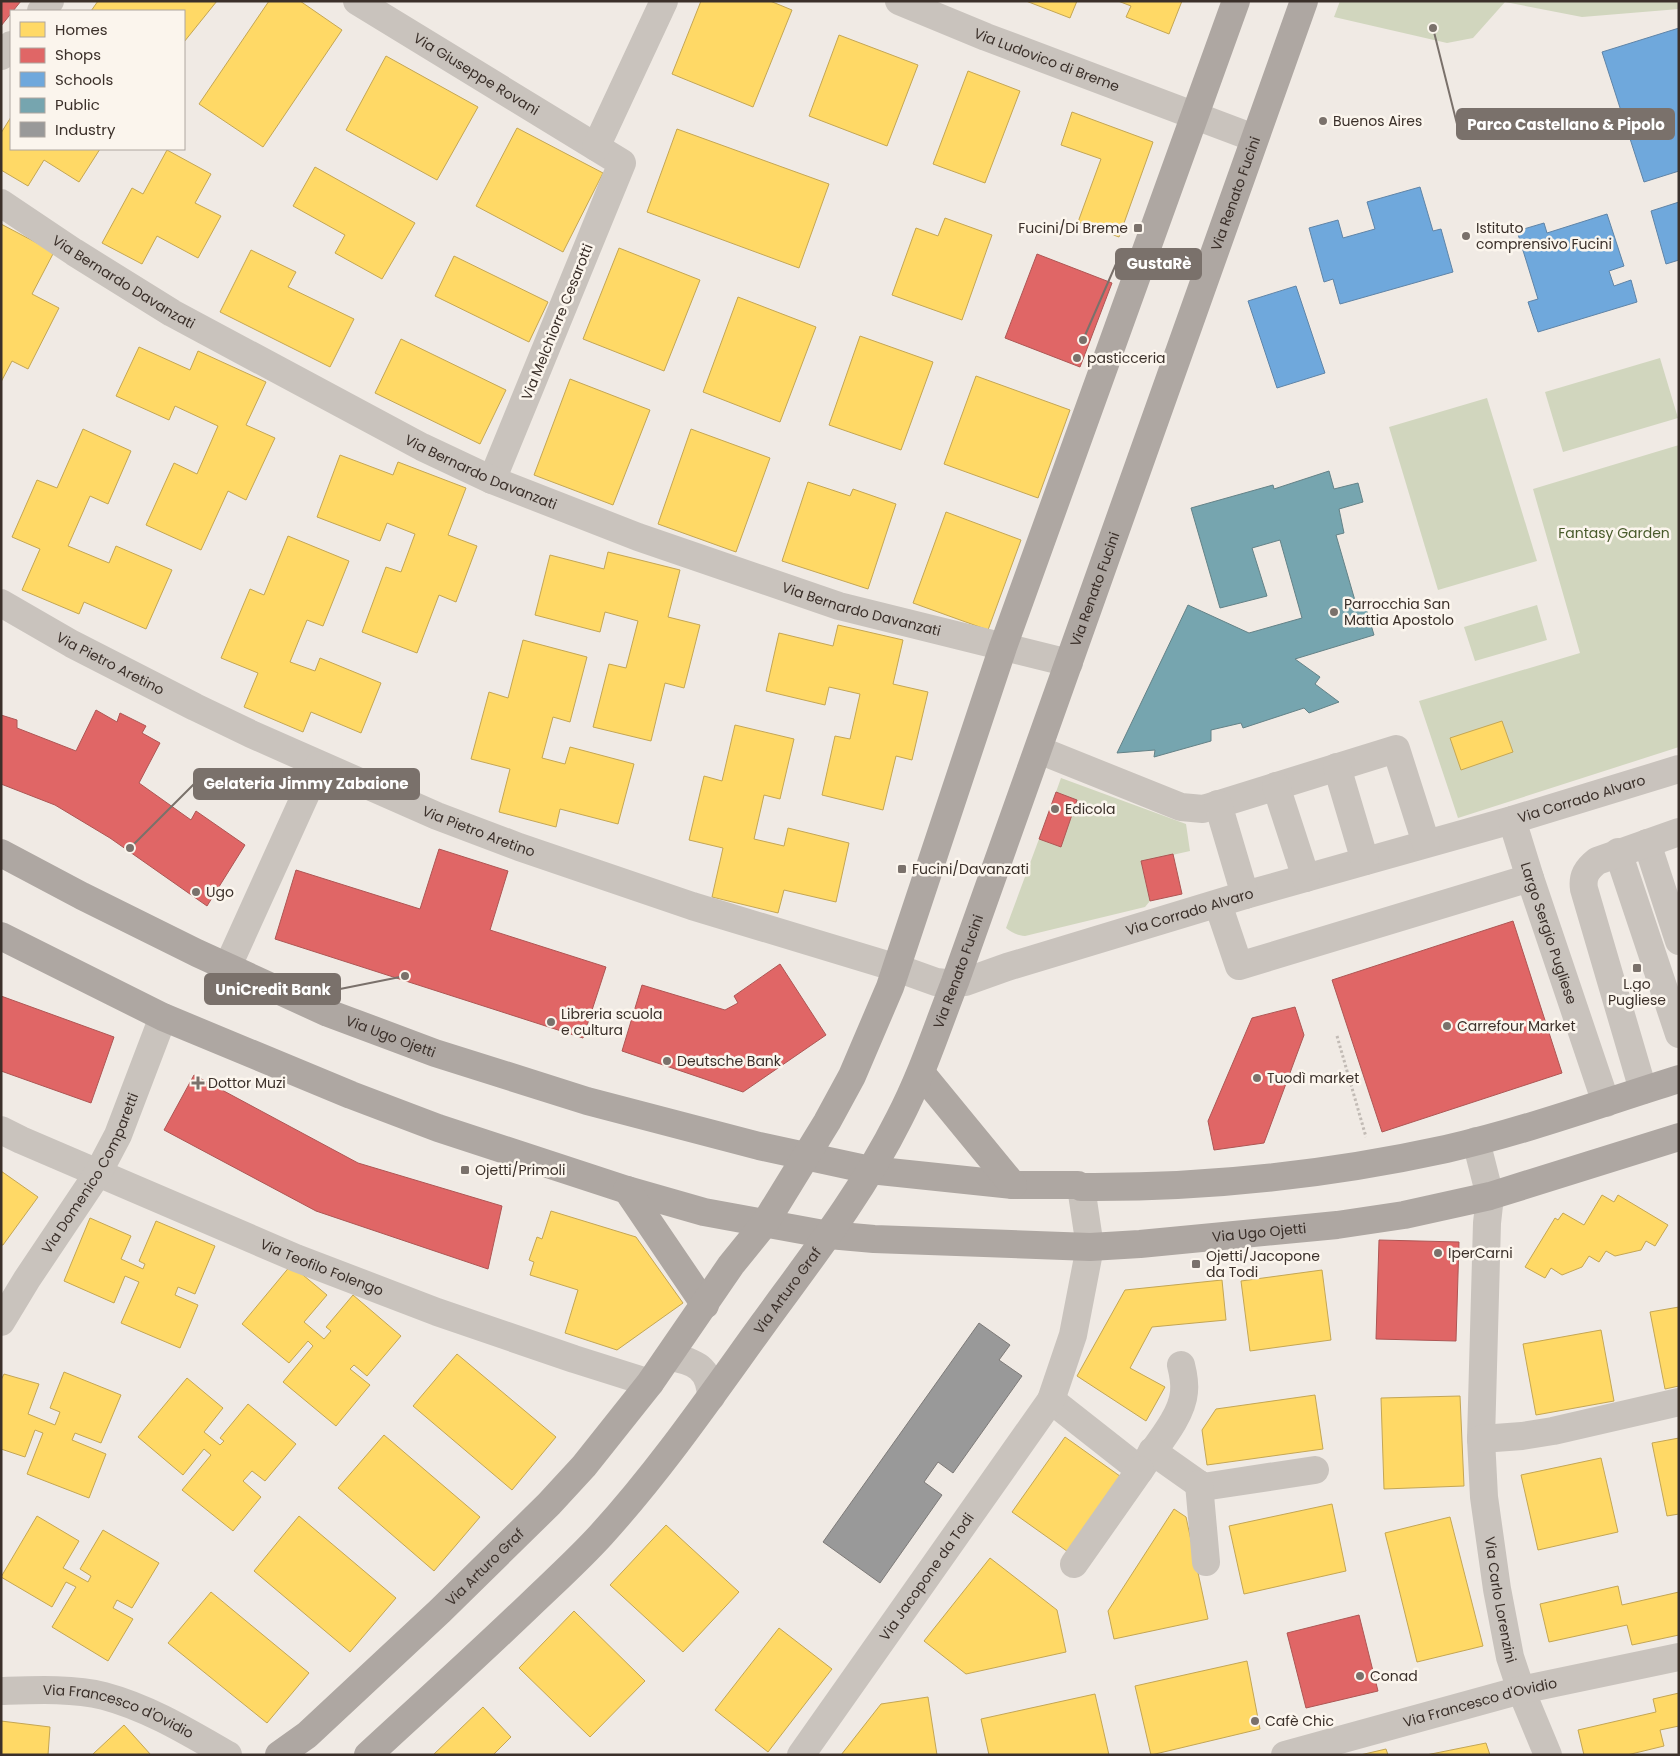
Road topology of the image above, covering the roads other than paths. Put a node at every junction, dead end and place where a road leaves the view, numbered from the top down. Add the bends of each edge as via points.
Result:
1 (357, 1) edge
2 (664, 1) edge
3 (899, 1) edge
4 (1236, 1) edge
5 (1304, 1) edge
6 (10, 46) edge
7 (1, 56) edge
8 (1196, 115) junction
9 (1254, 138) junction
10 (596, 147) junction
11 (622, 163) joint
12 (1, 203) edge
13 (492, 480) junction
14 (4, 610) edge
15 (1003, 647) junction
16 (1069, 664) junction
17 (1039, 750) junction
18 (319, 765) junction
19 (1337, 767) junction
20 (1679, 769) edge
21 (1276, 786) junction
22 (1218, 804) junction
23 (1512, 820) junction
24 (1669, 842) edge
25 (1426, 843) junction
26 (1, 852) edge
27 (1618, 852) junction
28 (1365, 861) junction
29 (1306, 878) junction
30 (1530, 878) junction
31 (1245, 895) junction
32 (1218, 904) junction
33 (1, 936) edge
34 (1679, 940) edge
35 (227, 968) junction
36 (896, 968) junction
37 (955, 982) junction
38 (163, 1016) junction
39 (1679, 1034) edge
40 (921, 1073) junction
41 (1679, 1079) edge
42 (1643, 1090) junction
43 (1606, 1102) junction
44 (1, 1130) edge
45 (1679, 1137) edge
46 (1476, 1141) junction
47 (806, 1156) junction
48 (870, 1170) junction
49 (98, 1172) junction
50 (1013, 1185) junction
51 (1081, 1187) junction
52 (627, 1190) junction
53 (1490, 1196) junction
54 (765, 1223) junction
55 (829, 1236) junction
56 (1090, 1247) junction
57 (705, 1304) junction
58 (1, 1322) edge
59 (669, 1357) junction
60 (1181, 1365) dead end
61 (650, 1383) junction
62 (711, 1397) junction
63 (1051, 1400) junction
64 (1679, 1402) edge
65 (1481, 1439) junction
66 (1146, 1461) junction
67 (1315, 1470) dead end
68 (1199, 1484) junction
69 (1206, 1562) dead end
70 (1074, 1564) dead end
71 (1679, 1658) edge
72 (1521, 1690) junction
73 (1, 1691) edge
74 (228, 1755) edge
75 (278, 1755) edge
76 (368, 1755) edge
77 (801, 1755) edge
78 (1285, 1755) edge
79 (1548, 1755) edge

1 - 10 street, Via Giuseppe Rovani
2 - 10 street
3 - 8 street, Via Ludovico di Breme
4 - 8 main road
5 - 9 main road, Via Renato Fucini
6 - 7 street
8 - 9 street, Via Ludovico di Breme
8 - 15 main road
9 - 16 main road, Via Renato Fucini
10 - 11 street, Via Giuseppe Rovani
11 - 13 street, Via Melchiorre Cesarotti
12 - 13 street, Via Bernardo Davanzati via 126,285 215,338 422,447
13 - 15 street, Via Bernardo Davanzati via 638,537 839,606
14 - 18 street, Via Pietro Aretino via 168,694
15 - 16 street, Via Bernardo Davanzati
15 - 36 main road
16 - 17 main road, Via Renato Fucini
17 - 22 street via 1181,807 1203,808
17 - 37 main road, Via Renato Fucini
18 - 35 street
18 - 36 street, Via Pietro Aretino via 421,810 542,856
19 - 21 street
19 - 25 street via 1396,749
19 - 28 street
20 - 23 street, Via Corrado Alvaro
21 - 22 street
21 - 29 street
22 - 31 street
23 - 25 street, Via Corrado Alvaro
23 - 30 street, Largo Sergio Pugliese
24 - 27 street
24 - 34 street
25 - 28 street, Via Corrado Alvaro
26 - 35 main road, Via Ugo Ojetti
27 - 39 street
27 - 42 street via 1597,861 1588,869 1583,884
28 - 29 street, Via Corrado Alvaro
29 - 31 street, Via Corrado Alvaro
30 - 32 street via 1239,966
30 - 43 street, Largo Sergio Pugliese
31 - 32 street, Via Corrado Alvaro
32 - 37 street, Via Corrado Alvaro via 965,982
33 - 38 main road
35 - 47 main road, Via Ugo Ojetti via 328,1013 435,1053 587,1101
36 - 37 street, Via Pietro Aretino via 936,982
36 - 47 main road via 852,1076
37 - 40 main road, Via Renato Fucini
38 - 49 street, Via Domenico Comparetti via 118,1135
38 - 52 main road via 350,1095 438,1128
40 - 48 main road, Via Renato Fucini
40 - 50 main road
41 - 42 main road
42 - 43 main road
43 - 46 main road
44 - 49 street, Via Teofilo Folengo
45 - 53 main road, Via Ugo Ojetti
46 - 51 main road via 1373,1162 1235,1181
46 - 53 street, Via Carlo Lorenzini
47 - 48 main road, Via Ugo Ojetti
47 - 54 main road, Via Arturo Graf
48 - 50 main road
48 - 55 main road, Via Arturo Graf
49 - 58 street, Via Domenico Comparetti
49 - 61 street, Via Teofilo Folengo via 296,1258 437,1312
50 - 51 main road
51 - 56 street, Via Jacopone da Todi
52 - 54 main road via 704,1212
52 - 57 main road
53 - 56 main road, Via Ugo Ojetti via 1404,1215 1337,1225
53 - 65 street, Via Carlo Lorenzini
54 - 55 main road, Via Ugo Ojetti
54 - 57 main road, Via Arturo Graf
55 - 56 main road, Via Ugo Ojetti
55 - 62 main road, Via Arturo Graf
56 - 63 street, Via Jacopone da Todi via 1073,1335
57 - 59 main road, Via Arturo Graf
59 - 61 main road, Via Arturo Graf
59 - 62 street via 692,1362 703,1370 710,1383
60 - 66 street via 1184,1394 1181,1406
61 - 75 main road, Via Arturo Graf via 584,1466 549,1504 307,1735
62 - 76 main road, Via Arturo Graf via 681,1439 600,1536 502,1632
63 - 66 street
63 - 77 street, Via Jacopone da Todi
64 - 65 street via 1553,1431
65 - 72 street, Via Carlo Lorenzini via 1492,1557 1507,1639
66 - 68 street
66 - 70 street
67 - 68 street via 1204,1487
68 - 69 street
71 - 72 street, Via Francesco d'Ovidio
72 - 78 street, Via Francesco d'Ovidio
72 - 79 street, Via Carlo Lorenzini
73 - 74 street, Via Francesco d'Ovidio via 104,1696 159,1716

